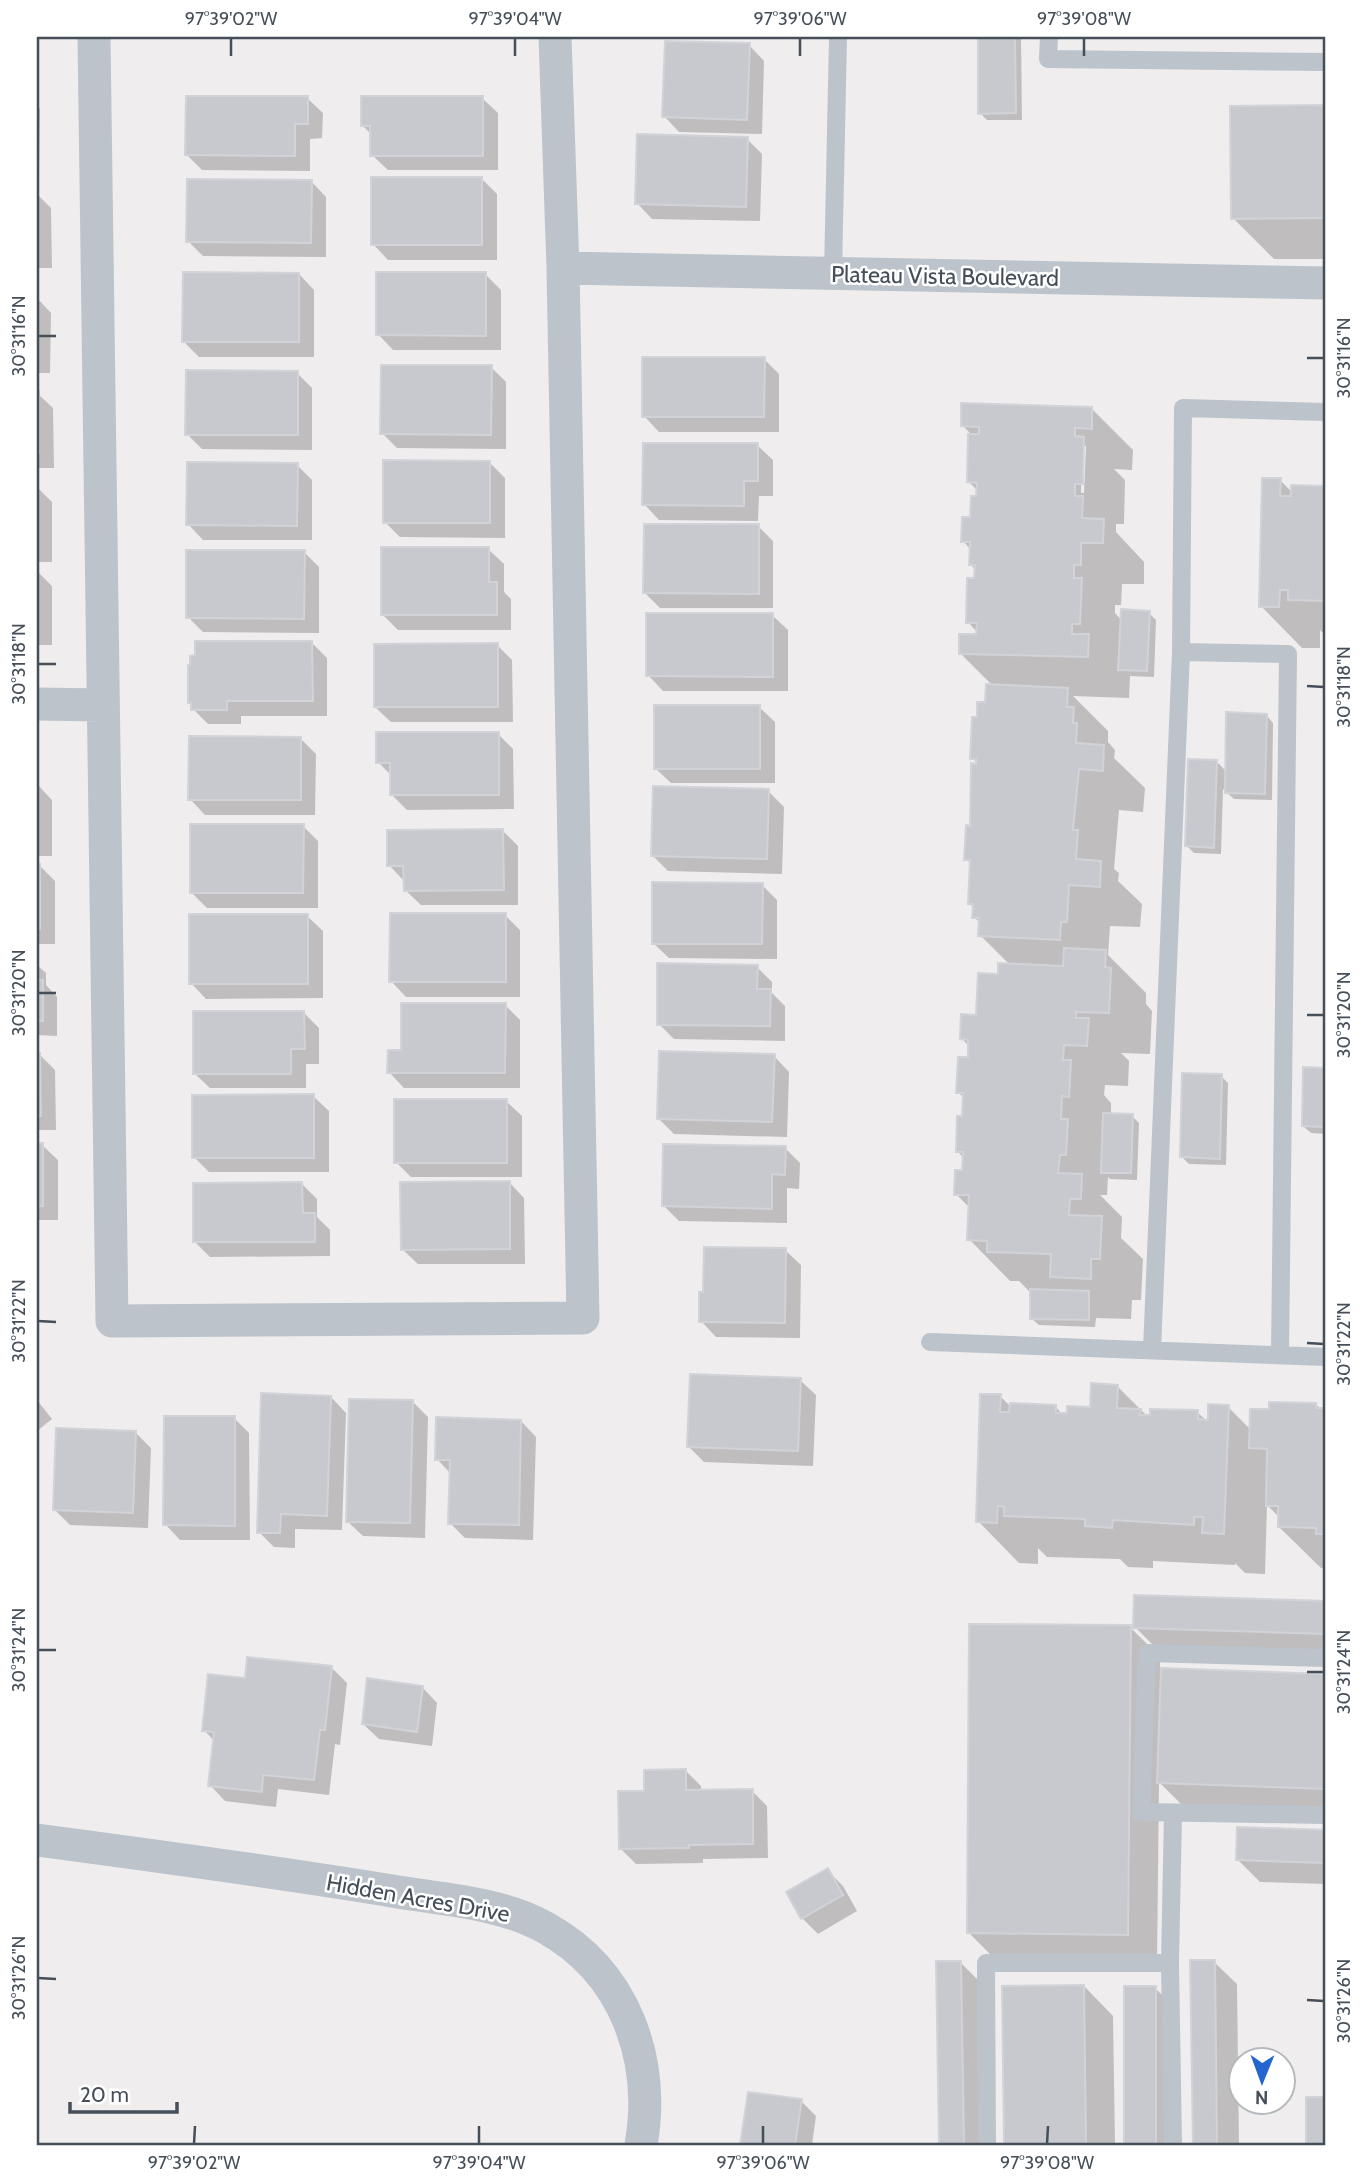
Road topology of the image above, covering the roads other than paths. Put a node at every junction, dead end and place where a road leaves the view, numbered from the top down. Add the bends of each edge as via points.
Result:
1 (94, 37) edge
2 (555, 37) edge
3 (838, 37) edge
4 (1048, 37) edge
5 (1326, 62) edge
6 (563, 268) junction
7 (833, 274) junction
8 (1326, 283) edge
9 (1326, 412) edge
10 (1181, 652) junction
11 (37, 704) edge
12 (103, 705) junction
13 (930, 1342) dead end
14 (1152, 1350) junction
15 (1280, 1355) junction
16 (1326, 1357) edge
17 (1326, 1658) edge
18 (1173, 1813) junction
19 (1326, 1815) edge
20 (37, 1840) edge
21 (1170, 1963) junction
22 (641, 2145) edge
23 (987, 2145) edge
24 (1173, 2145) edge

1 - 12 street
2 - 6 street
3 - 7 lane
4 - 5 lane via 1048,59
6 - 7 street, Plateau Vista Boulevard
6 - 12 street via 583,1318 112,1321
7 - 8 street, Plateau Vista Boulevard
9 - 10 lane via 1183,408
10 - 14 lane
10 - 15 lane via 1288,654
11 - 12 street
13 - 14 lane
14 - 15 lane
15 - 16 lane
17 - 18 lane via 1147,1654 1141,1812
18 - 19 lane
18 - 21 lane
20 - 22 street, Hidden Acres Drive via 342,1882 505,1910 546,1928 599,1972 633,2030 646,2096
21 - 23 lane via 985,1963
21 - 24 lane

